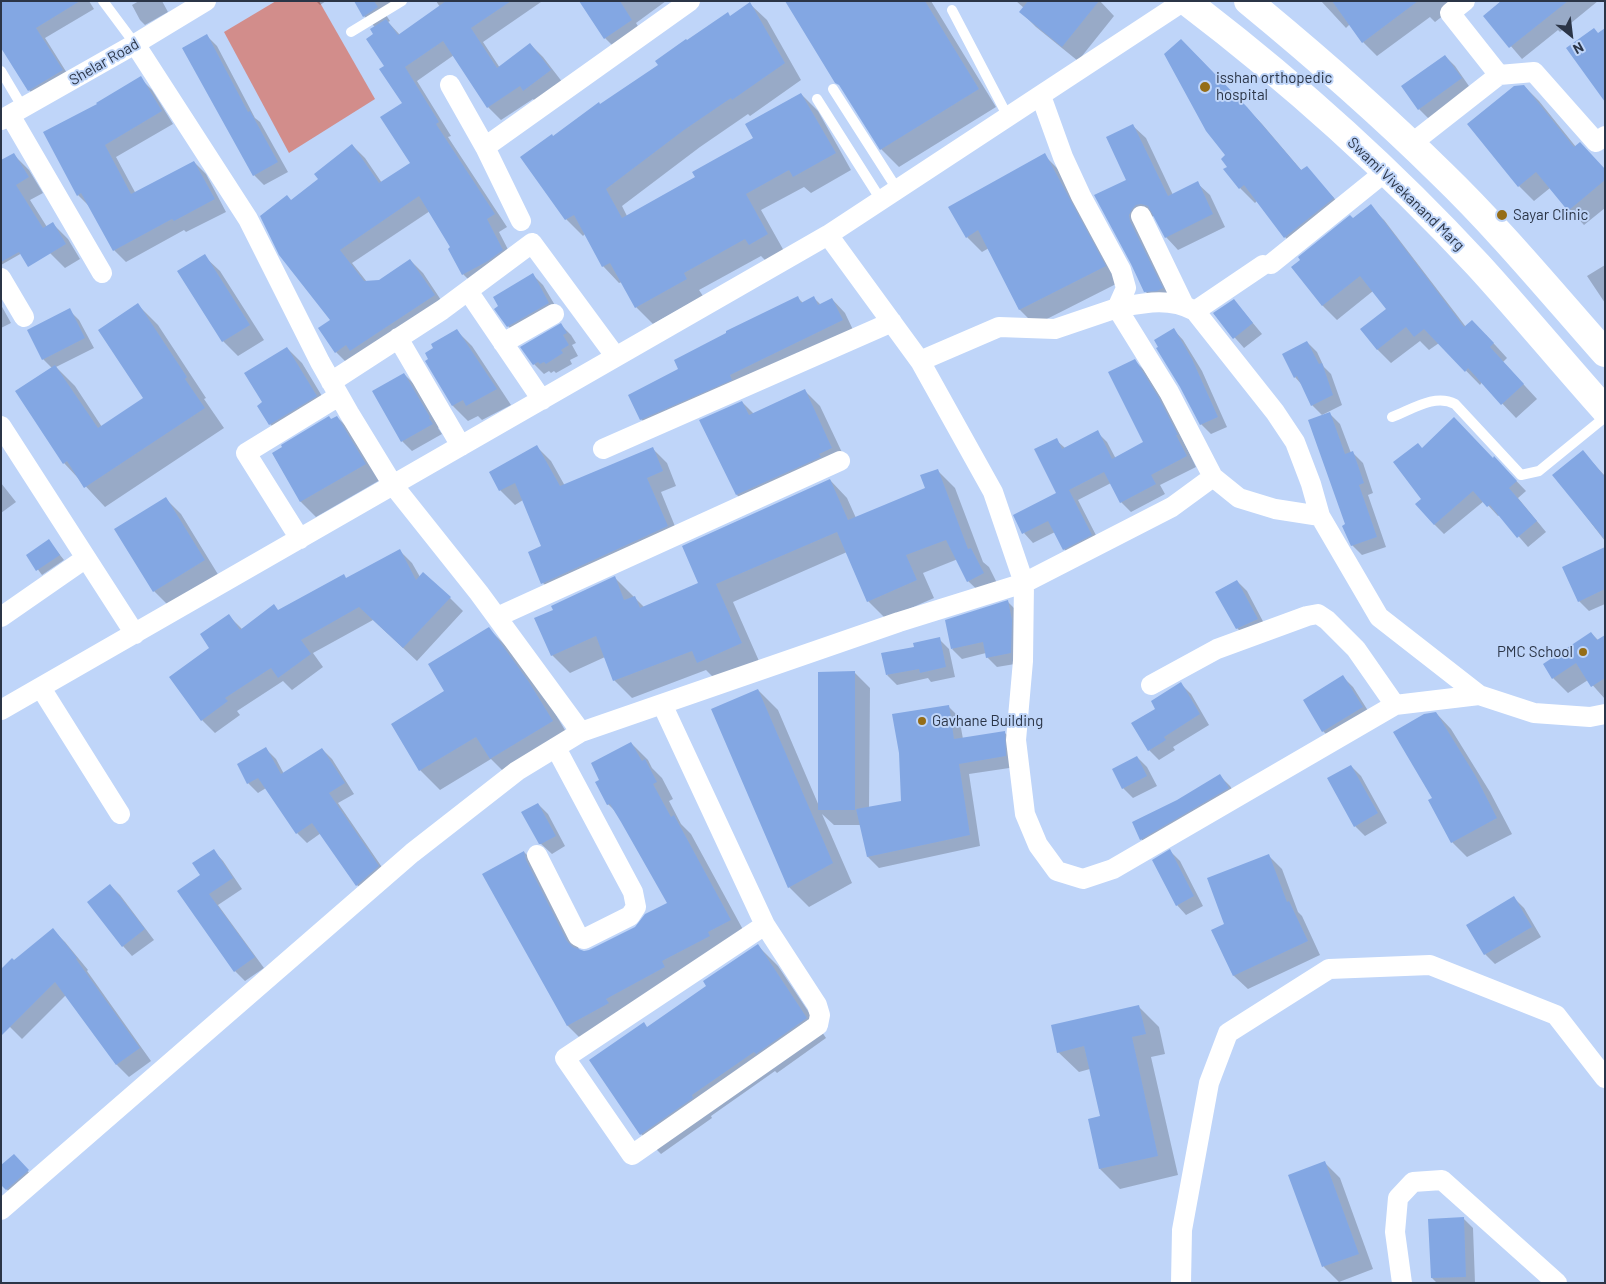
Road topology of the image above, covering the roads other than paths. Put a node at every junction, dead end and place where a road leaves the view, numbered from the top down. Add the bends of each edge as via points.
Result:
1 (103, 1) edge
2 (206, 1) edge
3 (402, 1) edge
4 (690, 1) edge
5 (1185, 1) edge
6 (1248, 1) edge
7 (1464, 1) edge
8 (952, 10) dead end
9 (351, 32) dead end
10 (135, 44) junction
11 (1, 71) edge
12 (1499, 75) junction
13 (450, 85) dead end
14 (833, 89) dead end
15 (1040, 96) junction
16 (817, 99) dead end
17 (12, 114) edge
18 (1008, 117) junction
19 (1605, 136) edge
20 (1410, 144) junction
21 (485, 147) junction
22 (1385, 172) junction
23 (889, 195) junction
24 (1141, 216) dead end
25 (521, 221) dead end
26 (828, 235) junction
27 (102, 272) dead end
28 (1, 278) edge
29 (468, 291) junction
30 (1117, 308) junction
31 (1190, 308) junction
32 (554, 314) dead end
33 (24, 317) dead end
34 (892, 322) junction
35 (398, 338) junction
36 (503, 343) junction
37 (1603, 347) edge
38 (616, 356) junction
39 (920, 361) junction
40 (335, 389) junction
41 (542, 400) junction
42 (1605, 410) edge
43 (1392, 417) dead end
44 (1605, 418) edge
45 (1, 426) edge
46 (461, 446) junction
47 (603, 449) dead end
48 (840, 461) dead end
49 (1213, 476) junction
50 (394, 485) junction
51 (1320, 516) junction
52 (300, 539) junction
53 (86, 558) junction
54 (1024, 584) junction
55 (497, 617) junction
56 (1, 618) edge
57 (135, 634) junction
58 (1151, 685) dead end
59 (41, 688) junction
60 (1479, 695) junction
61 (662, 704) junction
62 (1395, 705) junction
63 (1, 710) edge
64 (1605, 714) edge
65 (581, 732) junction
66 (556, 748) junction
67 (120, 814) dead end
68 (538, 855) dead end
69 (765, 924) junction
70 (1605, 1078) edge
71 (1, 1210) edge
72 (1181, 1283) edge
73 (1402, 1283) edge
74 (1557, 1283) edge

1 - 10 lane
2 - 10 street, Shelar Road
3 - 9 lane
4 - 21 street
5 - 15 street
5 - 22 main road, Swami Vivekanand Marg via 1303,96
6 - 20 main road via 1328,68
7 - 12 street via 1450,13
8 - 18 lane
10 - 17 street, Shelar Road
10 - 40 street via 248,219
11 - 17 lane
12 - 19 street via 1534,72 1596,142
12 - 20 street
13 - 21 street
14 - 23 lane
15 - 18 street
15 - 30 street via 1081,196 1121,270 1126,288
16 - 23 lane
17 - 27 street
18 - 23 street
20 - 37 main road via 1506,239
21 - 25 street
22 - 31 street via 1267,264
22 - 42 main road, Swami Vivekanand Marg via 1478,265
23 - 26 street
24 - 31 street
26 - 34 street
26 - 38 street
28 - 33 street
29 - 35 street
29 - 36 street
29 - 38 street via 532,244
30 - 31 street via 1152,301
30 - 39 street via 1055,330 999,327
30 - 49 street via 1168,392
31 - 51 street via 1275,412 1295,442
32 - 36 street
34 - 39 street
34 - 47 street
35 - 40 street
35 - 46 street
36 - 41 street
38 - 41 street
39 - 54 street via 993,492
40 - 50 street
40 - 52 street via 246,453
41 - 46 street
43 - 44 lane via 1436,399 1448,400 1521,475 1539,471
45 - 53 street
46 - 50 street
48 - 55 street
49 - 51 street via 1239,498 1275,509
49 - 54 street via 1172,507
50 - 52 street
50 - 55 street
51 - 60 street via 1379,617
52 - 57 street
53 - 56 street
53 - 57 street
54 - 61 street via 899,622
54 - 62 street via 1023,661 1016,740 1025,814 1038,845 1057,871 1083,879 1113,869
55 - 65 street
57 - 59 street
58 - 62 street via 1218,649 1318,614 1356,649
59 - 63 street
59 - 67 street
60 - 62 street
60 - 64 street via 1534,713 1590,717
61 - 65 street
61 - 69 street
65 - 66 street
66 - 68 street via 634,892 636,907 630,916 584,939 578,936
66 - 71 street via 517,771 412,853
69 - 69 street via 817,1005 818,1025 632,1155 565,1058
70 - 72 street via 1556,1015 1439,968 1430,965 1329,969 1228,1033 1209,1083 1182,1230
73 - 74 street via 1395,1232 1398,1198 1413,1182 1442,1180

